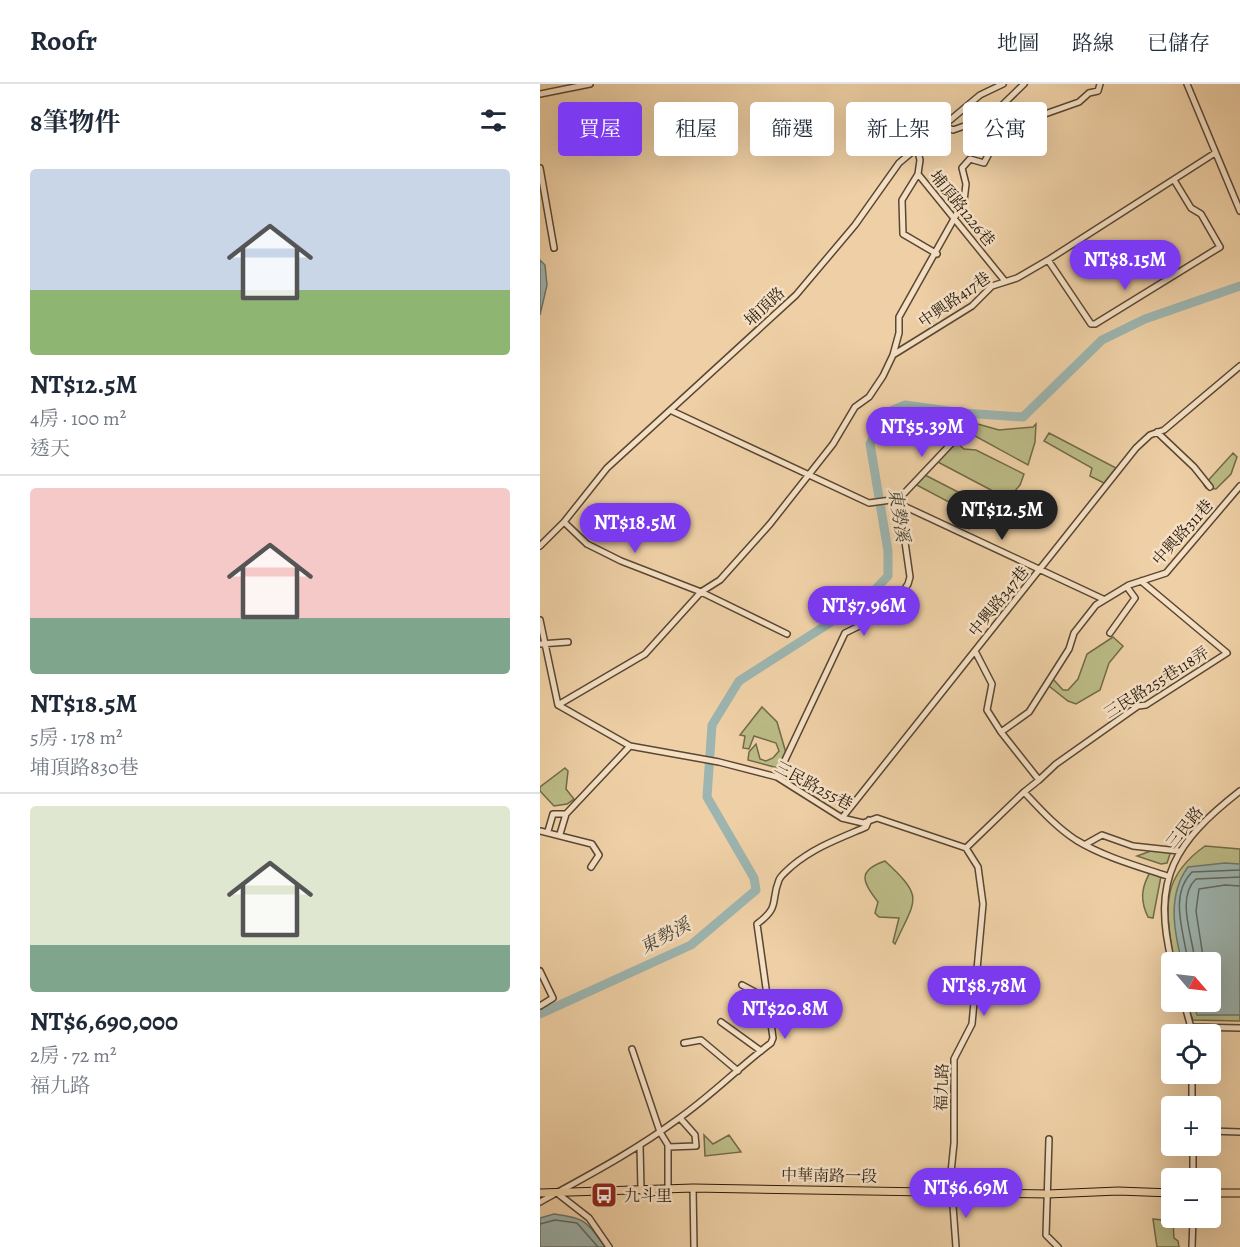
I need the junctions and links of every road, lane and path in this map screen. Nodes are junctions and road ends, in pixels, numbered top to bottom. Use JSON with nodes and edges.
{"nodes":[{"id":1,"x":590,"y":84,"type":"edge"},
{"id":2,"x":1003,"y":84,"type":"edge"},
{"id":3,"x":1024,"y":84,"type":"edge"},
{"id":4,"x":1100,"y":84,"type":"edge"},
{"id":5,"x":1187,"y":84,"type":"edge"},
{"id":6,"x":540,"y":94,"type":"edge"},
{"id":7,"x":951,"y":121,"type":"edge"},
{"id":8,"x":951,"y":129,"type":"edge"},
{"id":9,"x":1215,"y":153,"type":"junction"},
{"id":10,"x":909,"y":156,"type":"edge"},
{"id":11,"x":919,"y":156,"type":"edge"},
{"id":12,"x":540,"y":168,"type":"edge"},
{"id":13,"x":918,"y":174,"type":"junction"},
{"id":14,"x":1174,"y":180,"type":"junction"},
{"id":15,"x":1240,"y":211,"type":"edge"},
{"id":16,"x":956,"y":219,"type":"junction"},
{"id":17,"x":554,"y":248,"type":"dead end"},
{"id":18,"x":937,"y":254,"type":"junction"},
{"id":19,"x":1048,"y":260,"type":"junction"},
{"id":20,"x":1004,"y":280,"type":"junction"},
{"id":21,"x":892,"y":355,"type":"junction"},
{"id":22,"x":1240,"y":366,"type":"edge"},
{"id":23,"x":672,"y":411,"type":"junction"},
{"id":24,"x":966,"y":428,"type":"dead end"},
{"id":25,"x":1157,"y":432,"type":"junction"},
{"id":26,"x":810,"y":474,"type":"junction"},
{"id":27,"x":1240,"y":486,"type":"edge"},
{"id":28,"x":1210,"y":487,"type":"dead end"},
{"id":29,"x":893,"y":502,"type":"junction"},
{"id":30,"x":564,"y":522,"type":"junction"},
{"id":31,"x":540,"y":546,"type":"edge"},
{"id":32,"x":1039,"y":571,"type":"junction"},
{"id":33,"x":1141,"y":581,"type":"junction"},
{"id":34,"x":1127,"y":586,"type":"junction"},
{"id":35,"x":701,"y":592,"type":"junction"},
{"id":36,"x":1103,"y":599,"type":"junction"},
{"id":37,"x":540,"y":620,"type":"edge"},
{"id":38,"x":1110,"y":633,"type":"dead end"},
{"id":39,"x":787,"y":634,"type":"dead end"},
{"id":40,"x":568,"y":642,"type":"dead end"},
{"id":41,"x":542,"y":643,"type":"edge"},
{"id":42,"x":975,"y":651,"type":"junction"},
{"id":43,"x":558,"y":705,"type":"junction"},
{"id":44,"x":1001,"y":732,"type":"junction"},
{"id":45,"x":630,"y":746,"type":"junction"},
{"id":46,"x":777,"y":777,"type":"junction"},
{"id":47,"x":1039,"y":780,"type":"junction"},
{"id":48,"x":1240,"y":791,"type":"edge"},
{"id":49,"x":1024,"y":792,"type":"junction"},
{"id":50,"x":566,"y":814,"type":"junction"},
{"id":51,"x":842,"y":818,"type":"junction"},
{"id":52,"x":869,"y":820,"type":"junction"},
{"id":53,"x":540,"y":831,"type":"edge"},
{"id":54,"x":548,"y":831,"type":"junction"},
{"id":55,"x":560,"y":834,"type":"junction"},
{"id":56,"x":1086,"y":844,"type":"junction"},
{"id":57,"x":966,"y":848,"type":"junction"},
{"id":58,"x":1179,"y":851,"type":"junction"},
{"id":59,"x":591,"y":867,"type":"dead end"},
{"id":60,"x":1167,"y":876,"type":"junction"},
{"id":61,"x":1170,"y":952,"type":"edge"},
{"id":62,"x":540,"y":970,"type":"edge"},
{"id":63,"x":742,"y":985,"type":"dead end"},
{"id":64,"x":766,"y":998,"type":"junction"},
{"id":65,"x":540,"y":1006,"type":"edge"},
{"id":66,"x":721,"y":1022,"type":"dead end"},
{"id":67,"x":1221,"y":1028,"type":"edge"},
{"id":68,"x":1240,"y":1028,"type":"edge"},
{"id":69,"x":684,"y":1043,"type":"dead end"},
{"id":70,"x":632,"y":1049,"type":"dead end"},
{"id":71,"x":761,"y":1051,"type":"junction"},
{"id":72,"x":738,"y":1071,"type":"junction"},
{"id":73,"x":680,"y":1118,"type":"junction"},
{"id":74,"x":1221,"y":1131,"type":"edge"},
{"id":75,"x":660,"y":1132,"type":"junction"},
{"id":76,"x":1240,"y":1132,"type":"edge"},
{"id":77,"x":1049,"y":1138,"type":"dead end"},
{"id":78,"x":640,"y":1146,"type":"junction"},
{"id":79,"x":668,"y":1147,"type":"junction"},
{"id":80,"x":669,"y":1188,"type":"junction"},
{"id":81,"x":693,"y":1188,"type":"junction"},
{"id":82,"x":641,"y":1189,"type":"junction"},
{"id":83,"x":557,"y":1192,"type":"junction"},
{"id":84,"x":950,"y":1192,"type":"junction"},
{"id":85,"x":1161,"y":1192,"type":"edge"},
{"id":86,"x":540,"y":1193,"type":"edge"},
{"id":87,"x":1221,"y":1193,"type":"edge"},
{"id":88,"x":1240,"y":1193,"type":"edge"},
{"id":89,"x":1048,"y":1194,"type":"junction"},
{"id":90,"x":540,"y":1202,"type":"edge"},
{"id":91,"x":1193,"y":1228,"type":"edge"},
{"id":92,"x":609,"y":1247,"type":"edge"},
{"id":93,"x":694,"y":1247,"type":"edge"},
{"id":94,"x":956,"y":1247,"type":"edge"},
{"id":95,"x":1058,"y":1247,"type":"edge"},
{"id":96,"x":1192,"y":1247,"type":"edge"}],
"edges":[{"from":1,"to":6,"type":"street"},
{"from":2,"to":7,"type":"street","name":"埔頂路"},
{"from":3,"to":8,"type":"street"},
{"from":4,"to":16,"type":"street"},
{"from":5,"to":9,"type":"street"},
{"from":9,"to":14,"type":"street","name":"中興路417巷"},
{"from":9,"to":15,"type":"street"},
{"from":10,"to":23,"type":"street","name":"埔頂路"},
{"from":11,"to":13,"type":"street","name":"埔頂路1226巷"},
{"from":12,"to":17,"type":"street"},
{"from":13,"to":16,"type":"street","name":"埔頂路1226巷"},
{"from":13,"to":18,"type":"street"},
{"from":14,"to":19,"type":"street","name":"中興路417巷"},
{"from":14,"to":19,"type":"street"},
{"from":16,"to":18,"type":"street"},
{"from":16,"to":20,"type":"street","name":"埔頂路1226巷"},
{"from":18,"to":21,"type":"street"},
{"from":19,"to":20,"type":"street","name":"中興路417巷"},
{"from":20,"to":21,"type":"street","name":"中興路417巷"},
{"from":21,"to":26,"type":"street"},
{"from":22,"to":25,"type":"street","name":"中興路347巷"},
{"from":23,"to":26,"type":"street"},
{"from":23,"to":30,"type":"street","name":"埔頂路"},
{"from":24,"to":29,"type":"street"},
{"from":25,"to":28,"type":"street"},
{"from":25,"to":32,"type":"street","name":"中興路347巷"},
{"from":26,"to":29,"type":"street"},
{"from":26,"to":35,"type":"street"},
{"from":27,"to":33,"type":"street","name":"中興路311巷"},
{"from":29,"to":32,"type":"street"},
{"from":29,"to":46,"type":"street"},
{"from":30,"to":31,"type":"street","name":"埔頂路"},
{"from":30,"to":35,"type":"street"},
{"from":32,"to":36,"type":"street"},
{"from":32,"to":42,"type":"street","name":"中興路347巷"},
{"from":33,"to":34,"type":"street","name":"中興路311巷"},
{"from":33,"to":47,"type":"street","name":"三民路255巷118弄"},
{"from":34,"to":36,"type":"street","name":"中興路311巷"},
{"from":34,"to":38,"type":"street"},
{"from":35,"to":39,"type":"street"},
{"from":35,"to":43,"type":"street"},
{"from":36,"to":44,"type":"street"},
{"from":37,"to":41,"type":"street"},
{"from":40,"to":41,"type":"street"},
{"from":41,"to":43,"type":"street"},
{"from":42,"to":44,"type":"street"},
{"from":42,"to":51,"type":"street","name":"中興路347巷"},
{"from":43,"to":45,"type":"street","name":"三民路255巷"},
{"from":44,"to":47,"type":"street"},
{"from":45,"to":46,"type":"street","name":"三民路255巷"},
{"from":45,"to":50,"type":"street"},
{"from":46,"to":51,"type":"street","name":"三民路255巷"},
{"from":47,"to":49,"type":"street"},
{"from":48,"to":58,"type":"street","name":"三民路"},
{"from":49,"to":56,"type":"street"},
{"from":49,"to":57,"type":"street"},
{"from":50,"to":54,"type":"street"},
{"from":50,"to":55,"type":"street"},
{"from":51,"to":52,"type":"street","name":"三民路255巷"},
{"from":52,"to":57,"type":"street","name":"三民路255巷"},
{"from":52,"to":64,"type":"street"},
{"from":53,"to":54,"type":"street"},
{"from":54,"to":55,"type":"street"},
{"from":55,"to":59,"type":"street"},
{"from":56,"to":58,"type":"street"},
{"from":56,"to":60,"type":"street"},
{"from":57,"to":84,"type":"street","name":"福九路"},
{"from":58,"to":60,"type":"street","name":"三民路"},
{"from":60,"to":61,"type":"street","name":"三民路"},
{"from":62,"to":65,"type":"street"},
{"from":63,"to":64,"type":"street"},
{"from":64,"to":71,"type":"street"},
{"from":66,"to":71,"type":"street"},
{"from":67,"to":68,"type":"street"},
{"from":69,"to":72,"type":"street"},
{"from":70,"to":75,"type":"street"},
{"from":71,"to":72,"type":"street"},
{"from":72,"to":73,"type":"street"},
{"from":73,"to":75,"type":"street"},
{"from":73,"to":79,"type":"street"},
{"from":74,"to":76,"type":"street"},
{"from":75,"to":78,"type":"street"},
{"from":75,"to":79,"type":"street"},
{"from":77,"to":89,"type":"street"},
{"from":78,"to":82,"type":"street"},
{"from":78,"to":83,"type":"street"},
{"from":79,"to":80,"type":"street"},
{"from":80,"to":81,"type":"main road","name":"中華南路一段"},
{"from":80,"to":82,"type":"main road","name":"中華南路一段"},
{"from":81,"to":84,"type":"main road","name":"中華南路一段"},
{"from":81,"to":93,"type":"street"},
{"from":82,"to":83,"type":"main road","name":"中華南路一段"},
{"from":83,"to":86,"type":"main road","name":"中華南路一段"},
{"from":83,"to":90,"type":"street"},
{"from":83,"to":92,"type":"street"},
{"from":84,"to":89,"type":"main road","name":"中華南路一段"},
{"from":84,"to":94,"type":"street","name":"福九路"},
{"from":85,"to":89,"type":"main road","name":"中華南路一段"},
{"from":87,"to":88,"type":"main road"},
{"from":89,"to":95,"type":"street"},
{"from":91,"to":96,"type":"street"}]}
